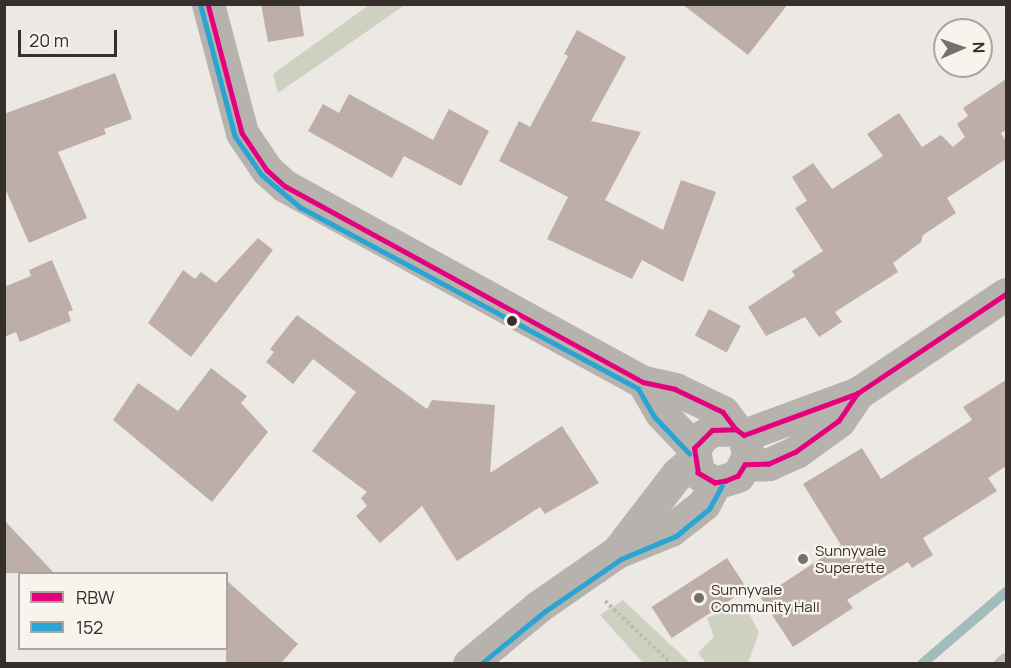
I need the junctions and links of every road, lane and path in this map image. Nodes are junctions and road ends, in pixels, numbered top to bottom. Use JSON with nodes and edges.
{"nodes":[{"id":1,"x":208,"y":4,"type":"edge"},
{"id":2,"x":1006,"y":294,"type":"edge"},
{"id":3,"x":643,"y":382,"type":"junction"},
{"id":4,"x":742,"y":443,"type":"junction"},
{"id":5,"x":701,"y":464,"type":"junction"},
{"id":6,"x":600,"y":596,"type":"dead end"},
{"id":7,"x":1006,"y":660,"type":"edge"},
{"id":8,"x":469,"y":663,"type":"edge"},
{"id":9,"x":672,"y":663,"type":"edge"},
{"id":10,"x":1001,"y":663,"type":"edge"}],
"edges":[{"from":1,"to":3,"type":"main road"},
{"from":2,"to":4,"type":"main road"},
{"from":3,"to":4,"type":"main road"},
{"from":3,"to":5,"type":"main road"},
{"from":4,"to":5,"type":"main road"},
{"from":4,"to":5,"type":"main road"},
{"from":5,"to":8,"type":"main road"},
{"from":6,"to":9,"type":"path"},
{"from":7,"to":10,"type":"lane"}]}
